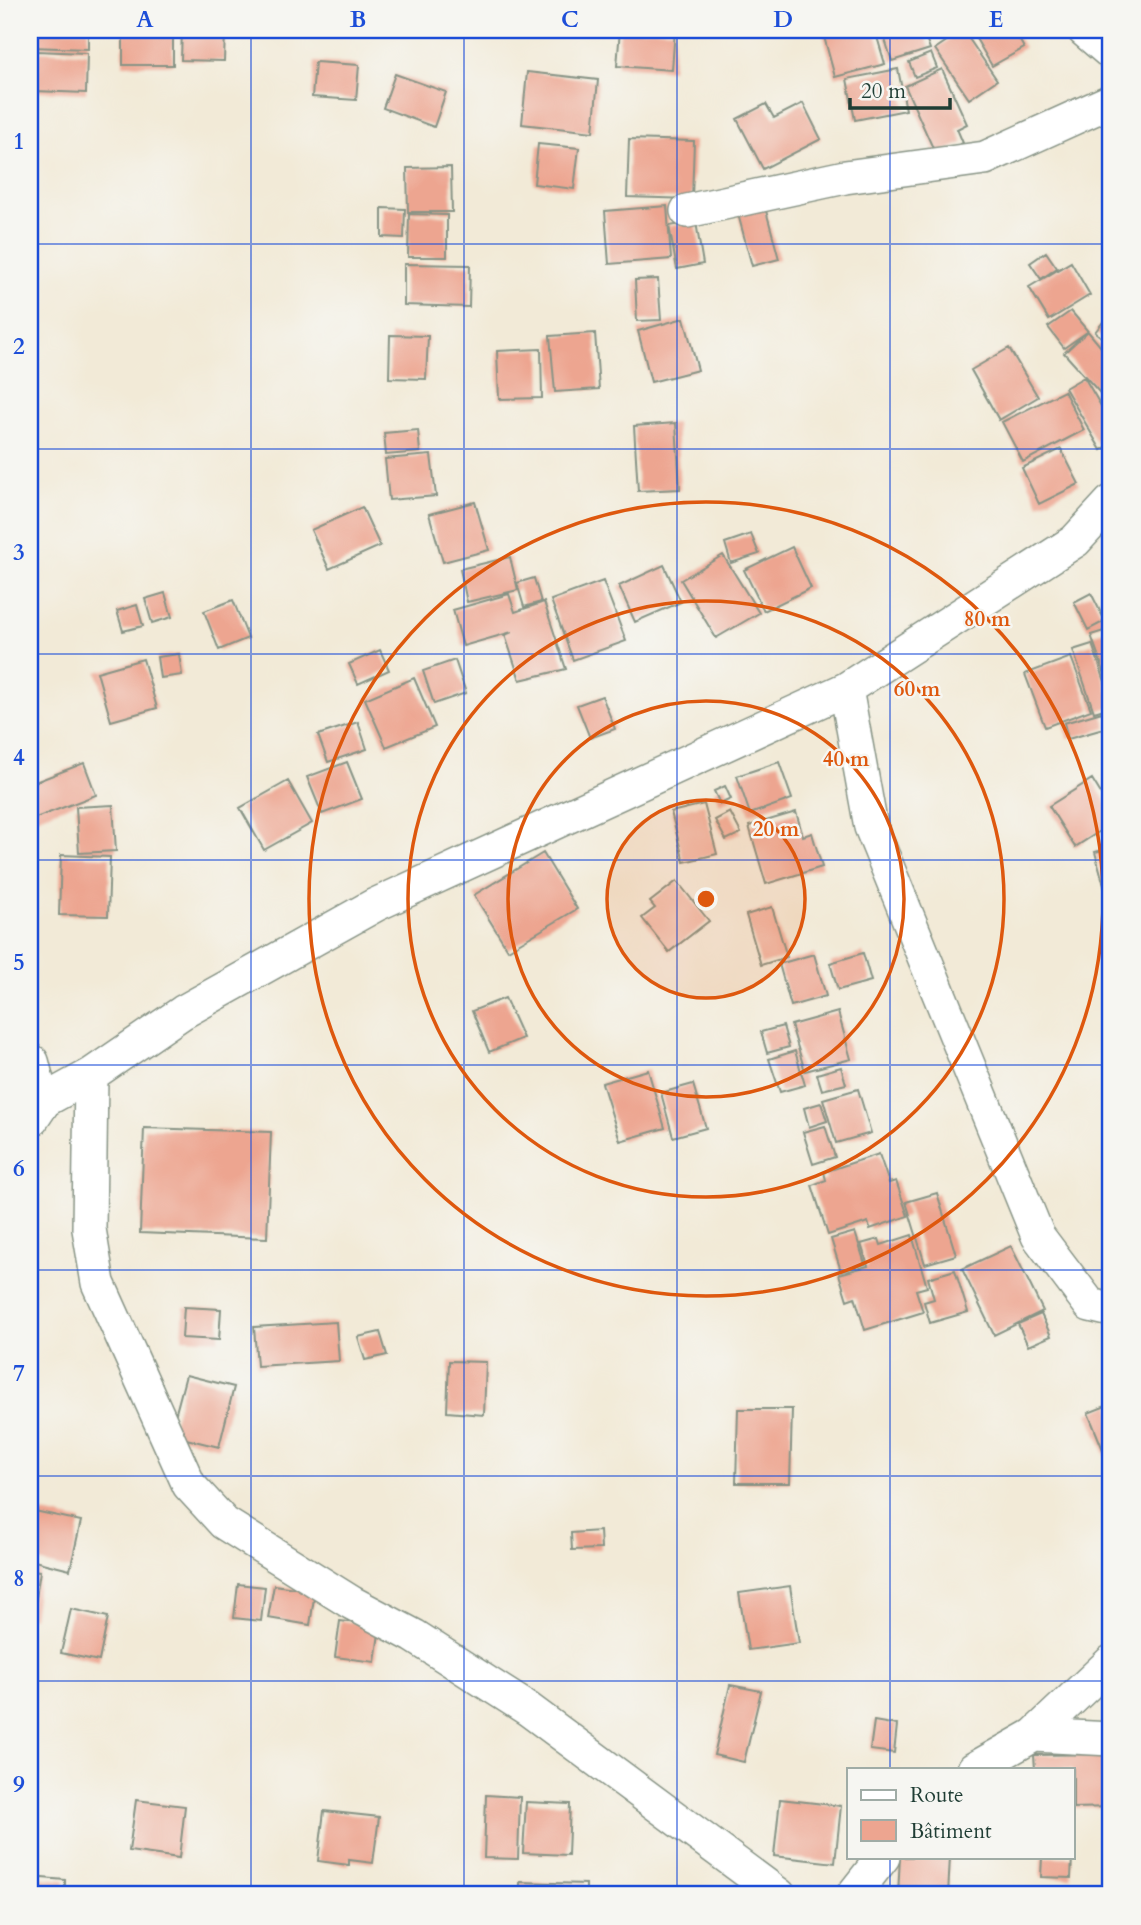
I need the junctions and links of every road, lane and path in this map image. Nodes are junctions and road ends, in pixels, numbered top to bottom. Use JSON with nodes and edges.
{"nodes":[{"id":1,"x":1084,"y":30,"type":"edge"},
{"id":2,"x":1111,"y":52,"type":"edge"},
{"id":3,"x":1111,"y":101,"type":"edge"},
{"id":4,"x":687,"y":211,"type":"dead end"},
{"id":5,"x":1111,"y":502,"type":"edge"},
{"id":6,"x":846,"y":689,"type":"junction"},
{"id":7,"x":30,"y":1063,"type":"edge"},
{"id":8,"x":90,"y":1075,"type":"junction"},
{"id":9,"x":35,"y":1111,"type":"edge"},
{"id":10,"x":1111,"y":1310,"type":"edge"},
{"id":11,"x":1111,"y":1662,"type":"edge"},
{"id":12,"x":1034,"y":1735,"type":"junction"},
{"id":13,"x":1111,"y":1739,"type":"edge"},
{"id":14,"x":976,"y":1768,"type":"edge"},
{"id":15,"x":882,"y":1858,"type":"edge"},
{"id":16,"x":779,"y":1895,"type":"edge"},
{"id":17,"x":853,"y":1895,"type":"edge"}],
"edges":[{"from":1,"to":2,"type":"street"},
{"from":3,"to":4,"type":"street"},
{"from":5,"to":6,"type":"street"},
{"from":6,"to":8,"type":"street"},
{"from":6,"to":10,"type":"street"},
{"from":7,"to":9,"type":"highway"},
{"from":8,"to":9,"type":"street"},
{"from":8,"to":16,"type":"street"},
{"from":11,"to":12,"type":"street"},
{"from":12,"to":13,"type":"street"},
{"from":12,"to":14,"type":"street"},
{"from":15,"to":17,"type":"street"}]}
